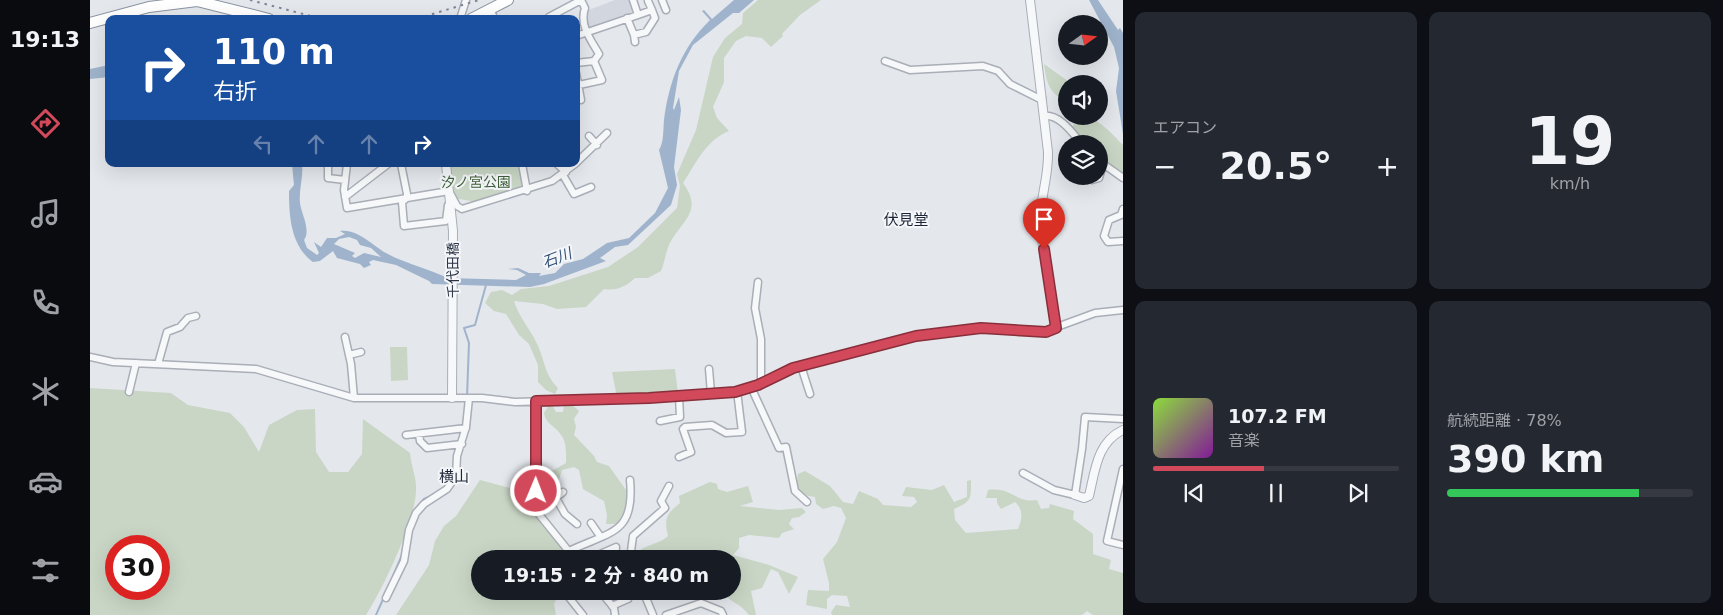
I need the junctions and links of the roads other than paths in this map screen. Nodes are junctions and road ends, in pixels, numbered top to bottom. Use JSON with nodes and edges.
{"nodes":[{"id":1,"x":466,"y":0,"type":"edge"},
{"id":2,"x":508,"y":0,"type":"edge"},
{"id":3,"x":581,"y":0,"type":"edge"},
{"id":4,"x":632,"y":0,"type":"edge"},
{"id":5,"x":662,"y":0,"type":"edge"},
{"id":6,"x":1030,"y":0,"type":"edge"},
{"id":7,"x":648,"y":1,"type":"edge"},
{"id":8,"x":652,"y":10,"type":"junction"},
{"id":9,"x":666,"y":10,"type":"dead end"},
{"id":10,"x":492,"y":14,"type":"edge"},
{"id":11,"x":120,"y":15,"type":"edge"},
{"id":12,"x":253,"y":15,"type":"edge"},
{"id":13,"x":461,"y":15,"type":"edge"},
{"id":14,"x":553,"y":15,"type":"edge"},
{"id":15,"x":638,"y":15,"type":"junction"},
{"id":16,"x":627,"y":18,"type":"junction"},
{"id":17,"x":105,"y":19,"type":"edge"},
{"id":18,"x":90,"y":23,"type":"edge"},
{"id":19,"x":587,"y":33,"type":"junction"},
{"id":20,"x":580,"y":35,"type":"edge"},
{"id":21,"x":594,"y":61,"type":"junction"},
{"id":22,"x":885,"y":61,"type":"dead end"},
{"id":23,"x":580,"y":63,"type":"edge"},
{"id":24,"x":580,"y":85,"type":"edge"},
{"id":25,"x":580,"y":92,"type":"edge"},
{"id":26,"x":1042,"y":98,"type":"junction"},
{"id":27,"x":581,"y":100,"type":"dead end"},
{"id":28,"x":1044,"y":116,"type":"junction"},
{"id":29,"x":607,"y":133,"type":"dead end"},
{"id":30,"x":1074,"y":135,"type":"edge"},
{"id":31,"x":589,"y":136,"type":"dead end"},
{"id":32,"x":597,"y":145,"type":"junction"},
{"id":33,"x":580,"y":160,"type":"edge"},
{"id":34,"x":330,"y":167,"type":"edge"},
{"id":35,"x":347,"y":167,"type":"edge"},
{"id":36,"x":384,"y":167,"type":"edge"},
{"id":37,"x":402,"y":167,"type":"edge"},
{"id":38,"x":446,"y":167,"type":"edge"},
{"id":39,"x":523,"y":167,"type":"edge"},
{"id":40,"x":560,"y":167,"type":"edge"},
{"id":41,"x":572,"y":167,"type":"edge"},
{"id":42,"x":1108,"y":168,"type":"edge"},
{"id":43,"x":565,"y":173,"type":"junction"},
{"id":44,"x":1123,"y":178,"type":"edge"},
{"id":45,"x":345,"y":180,"type":"junction"},
{"id":46,"x":591,"y":187,"type":"dead end"},
{"id":47,"x":527,"y":191,"type":"junction"},
{"id":48,"x":450,"y":194,"type":"junction"},
{"id":49,"x":345,"y":197,"type":"junction"},
{"id":50,"x":407,"y":198,"type":"junction"},
{"id":51,"x":1123,"y":209,"type":"edge"},
{"id":52,"x":1123,"y":241,"type":"edge"},
{"id":53,"x":758,"y":282,"type":"dead end"},
{"id":54,"x":1123,"y":310,"type":"edge"},
{"id":55,"x":196,"y":316,"type":"dead end"},
{"id":56,"x":1056,"y":328,"type":"junction"},
{"id":57,"x":345,"y":337,"type":"dead end"},
{"id":58,"x":360,"y":352,"type":"dead end"},
{"id":59,"x":349,"y":355,"type":"junction"},
{"id":60,"x":90,"y":357,"type":"edge"},
{"id":61,"x":136,"y":363,"type":"junction"},
{"id":62,"x":158,"y":364,"type":"junction"},
{"id":63,"x":801,"y":366,"type":"junction"},
{"id":64,"x":709,"y":369,"type":"dead end"},
{"id":65,"x":762,"y":384,"type":"junction"},
{"id":66,"x":751,"y":387,"type":"junction"},
{"id":67,"x":737,"y":391,"type":"junction"},
{"id":68,"x":130,"y":392,"type":"dead end"},
{"id":69,"x":712,"y":394,"type":"junction"},
{"id":70,"x":810,"y":394,"type":"dead end"},
{"id":71,"x":678,"y":396,"type":"junction"},
{"id":72,"x":354,"y":398,"type":"junction"},
{"id":73,"x":452,"y":398,"type":"junction"},
{"id":74,"x":469,"y":398,"type":"junction"},
{"id":75,"x":536,"y":401,"type":"junction"},
{"id":76,"x":1123,"y":419,"type":"edge"},
{"id":77,"x":660,"y":421,"type":"dead end"},
{"id":78,"x":466,"y":428,"type":"junction"},
{"id":79,"x":1123,"y":430,"type":"edge"},
{"id":80,"x":419,"y":434,"type":"junction"},
{"id":81,"x":406,"y":436,"type":"dead end"},
{"id":82,"x":462,"y":444,"type":"junction"},
{"id":83,"x":679,"y":457,"type":"dead end"},
{"id":84,"x":1123,"y":469,"type":"edge"},
{"id":85,"x":1023,"y":473,"type":"dead end"},
{"id":86,"x":630,"y":480,"type":"dead end"},
{"id":87,"x":1121,"y":483,"type":"edge"},
{"id":88,"x":669,"y":486,"type":"dead end"},
{"id":89,"x":536,"y":490,"type":"junction"},
{"id":90,"x":563,"y":492,"type":"dead end"},
{"id":91,"x":1074,"y":496,"type":"junction"},
{"id":92,"x":556,"y":498,"type":"junction"},
{"id":93,"x":808,"y":502,"type":"dead end"},
{"id":94,"x":591,"y":523,"type":"dead end"},
{"id":95,"x":577,"y":524,"type":"dead end"},
{"id":96,"x":600,"y":536,"type":"junction"},
{"id":97,"x":1123,"y":545,"type":"edge"},
{"id":98,"x":568,"y":550,"type":"edge"},
{"id":99,"x":571,"y":550,"type":"edge"},
{"id":100,"x":631,"y":550,"type":"edge"},
{"id":101,"x":386,"y":598,"type":"dead end"},
{"id":102,"x":572,"y":600,"type":"edge"},
{"id":103,"x":607,"y":600,"type":"edge"},
{"id":104,"x":627,"y":600,"type":"edge"},
{"id":105,"x":647,"y":600,"type":"edge"},
{"id":106,"x":612,"y":606,"type":"junction"},
{"id":107,"x":583,"y":615,"type":"edge"},
{"id":108,"x":615,"y":615,"type":"edge"},
{"id":109,"x":652,"y":615,"type":"edge"},
{"id":110,"x":666,"y":615,"type":"edge"},
{"id":111,"x":723,"y":615,"type":"edge"}],
"edges":[{"from":1,"to":13,"type":"street"},
{"from":2,"to":10,"type":"highway"},
{"from":3,"to":14,"type":"street"},
{"from":3,"to":19,"type":"street"},
{"from":4,"to":15,"type":"street"},
{"from":5,"to":9,"type":"street"},
{"from":6,"to":26,"type":"street"},
{"from":7,"to":8,"type":"street"},
{"from":8,"to":15,"type":"street"},
{"from":8,"to":16,"type":"street"},
{"from":11,"to":12,"type":"highway"},
{"from":15,"to":16,"type":"street"},
{"from":16,"to":19,"type":"street"},
{"from":17,"to":18,"type":"highway"},
{"from":19,"to":20,"type":"street"},
{"from":19,"to":21,"type":"street"},
{"from":21,"to":23,"type":"street"},
{"from":21,"to":24,"type":"street"},
{"from":22,"to":26,"type":"street"},
{"from":25,"to":27,"type":"street"},
{"from":26,"to":28,"type":"street"},
{"from":28,"to":30,"type":"street"},
{"from":28,"to":56,"type":"street"},
{"from":29,"to":32,"type":"street"},
{"from":31,"to":32,"type":"street"},
{"from":32,"to":33,"type":"street"},
{"from":34,"to":45,"type":"street"},
{"from":35,"to":45,"type":"street"},
{"from":36,"to":49,"type":"street"},
{"from":37,"to":50,"type":"street"},
{"from":38,"to":48,"type":"street","name":"千代田橋"},
{"from":39,"to":47,"type":"street"},
{"from":40,"to":43,"type":"street"},
{"from":41,"to":43,"type":"street"},
{"from":42,"to":44,"type":"street"},
{"from":43,"to":46,"type":"street"},
{"from":43,"to":47,"type":"street"},
{"from":45,"to":49,"type":"street"},
{"from":47,"to":48,"type":"street"},
{"from":48,"to":50,"type":"street"},
{"from":48,"to":50,"type":"street"},
{"from":48,"to":73,"type":"street","name":"千代田橋"},
{"from":49,"to":50,"type":"street"},
{"from":51,"to":52,"type":"street"},
{"from":53,"to":65,"type":"street"},
{"from":54,"to":56,"type":"street"},
{"from":55,"to":62,"type":"street"},
{"from":56,"to":63,"type":"street"},
{"from":57,"to":59,"type":"street"},
{"from":58,"to":59,"type":"street"},
{"from":59,"to":72,"type":"street"},
{"from":60,"to":61,"type":"street"},
{"from":61,"to":62,"type":"street"},
{"from":61,"to":68,"type":"street"},
{"from":62,"to":72,"type":"street"},
{"from":63,"to":65,"type":"street"},
{"from":63,"to":70,"type":"street"},
{"from":64,"to":69,"type":"street"},
{"from":65,"to":66,"type":"street"},
{"from":66,"to":67,"type":"street"},
{"from":66,"to":93,"type":"street"},
{"from":67,"to":69,"type":"street"},
{"from":67,"to":83,"type":"street"},
{"from":69,"to":71,"type":"street"},
{"from":71,"to":75,"type":"street"},
{"from":71,"to":77,"type":"street"},
{"from":72,"to":73,"type":"street"},
{"from":73,"to":74,"type":"street"},
{"from":74,"to":75,"type":"street"},
{"from":74,"to":78,"type":"street"},
{"from":75,"to":89,"type":"street"},
{"from":76,"to":91,"type":"street"},
{"from":78,"to":80,"type":"street"},
{"from":78,"to":82,"type":"street"},
{"from":79,"to":91,"type":"street"},
{"from":80,"to":81,"type":"street"},
{"from":80,"to":82,"type":"street"},
{"from":82,"to":101,"type":"street"},
{"from":84,"to":87,"type":"street"},
{"from":85,"to":91,"type":"street"},
{"from":86,"to":96,"type":"street"},
{"from":87,"to":97,"type":"street"},
{"from":88,"to":100,"type":"street"},
{"from":89,"to":92,"type":"street"},
{"from":89,"to":98,"type":"street"},
{"from":90,"to":92,"type":"street"},
{"from":92,"to":95,"type":"street"},
{"from":94,"to":96,"type":"street"},
{"from":96,"to":99,"type":"street"},
{"from":102,"to":107,"type":"street"},
{"from":103,"to":106,"type":"street"},
{"from":104,"to":106,"type":"street"},
{"from":105,"to":109,"type":"street"},
{"from":106,"to":108,"type":"street"},
{"from":110,"to":111,"type":"street"}]}
